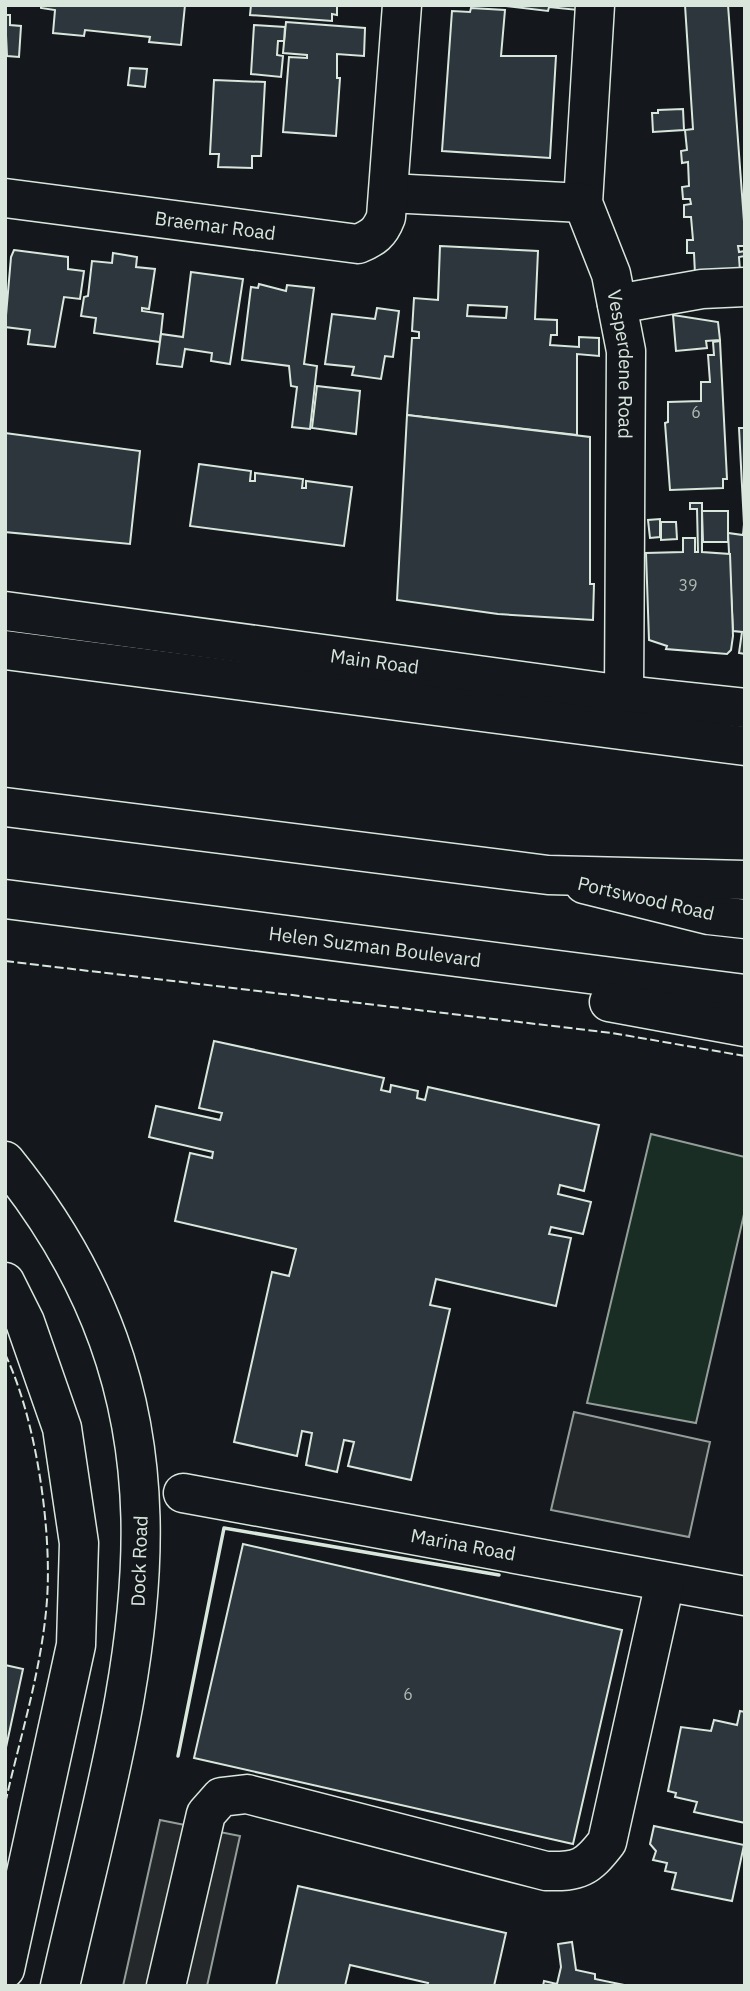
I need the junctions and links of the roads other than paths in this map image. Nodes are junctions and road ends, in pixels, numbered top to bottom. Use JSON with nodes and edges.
{"nodes":[{"id":1,"x":402,"y":5,"type":"edge"},
{"id":2,"x":595,"y":5,"type":"edge"},
{"id":3,"x":389,"y":192,"type":"junction"},
{"id":4,"x":5,"y":198,"type":"edge"},
{"id":5,"x":583,"y":203,"type":"junction"},
{"id":6,"x":745,"y":287,"type":"edge"},
{"id":7,"x":617,"y":303,"type":"junction"},
{"id":8,"x":5,"y":611,"type":"edge"},
{"id":9,"x":5,"y":650,"type":"edge"},
{"id":10,"x":745,"y":708,"type":"edge"},
{"id":11,"x":621,"y":713,"type":"junction"},
{"id":12,"x":745,"y":746,"type":"edge"},
{"id":13,"x":5,"y":807,"type":"edge"},
{"id":14,"x":548,"y":875,"type":"junction"},
{"id":15,"x":745,"y":880,"type":"edge"},
{"id":16,"x":5,"y":899,"type":"edge"},
{"id":17,"x":745,"y":919,"type":"edge"},
{"id":18,"x":542,"y":970,"type":"junction"},
{"id":19,"x":745,"y":994,"type":"edge"},
{"id":20,"x":745,"y":1027,"type":"edge"},
{"id":21,"x":16,"y":1175,"type":"edge"},
{"id":22,"x":5,"y":1282,"type":"edge"},
{"id":23,"x":183,"y":1493,"type":"dead end"},
{"id":24,"x":665,"y":1582,"type":"junction"},
{"id":25,"x":745,"y":1596,"type":"edge"},
{"id":26,"x":5,"y":1969,"type":"edge"},
{"id":27,"x":60,"y":1986,"type":"edge"},
{"id":28,"x":166,"y":1986,"type":"edge"}],
"edges":[{"from":1,"to":3,"type":"street","name":"Braemar Road"},
{"from":2,"to":5,"type":"street","name":"Vesperdene Road"},
{"from":3,"to":4,"type":"street","name":"Braemar Road"},
{"from":3,"to":5,"type":"street"},
{"from":5,"to":7,"type":"street","name":"Vesperdene Road"},
{"from":6,"to":7,"type":"street"},
{"from":7,"to":11,"type":"street","name":"Vesperdene Road"},
{"from":8,"to":11,"type":"street","name":"Main Road"},
{"from":9,"to":11,"type":"street","name":"Main Road"},
{"from":10,"to":11,"type":"street","name":"Main Road"},
{"from":11,"to":12,"type":"street","name":"Main Road"},
{"from":13,"to":14,"type":"street"},
{"from":14,"to":15,"type":"street"},
{"from":14,"to":17,"type":"street","name":"Portswood Road"},
{"from":16,"to":18,"type":"street","name":"Helen Suzman Boulevard"},
{"from":18,"to":19,"type":"street","name":"Helen Suzman Boulevard"},
{"from":18,"to":20,"type":"street"},
{"from":21,"to":27,"type":"street","name":"Dock Road"},
{"from":22,"to":26,"type":"street"},
{"from":23,"to":24,"type":"street","name":"Marina Road"},
{"from":24,"to":25,"type":"street","name":"Marina Road"},
{"from":24,"to":28,"type":"street"}]}
